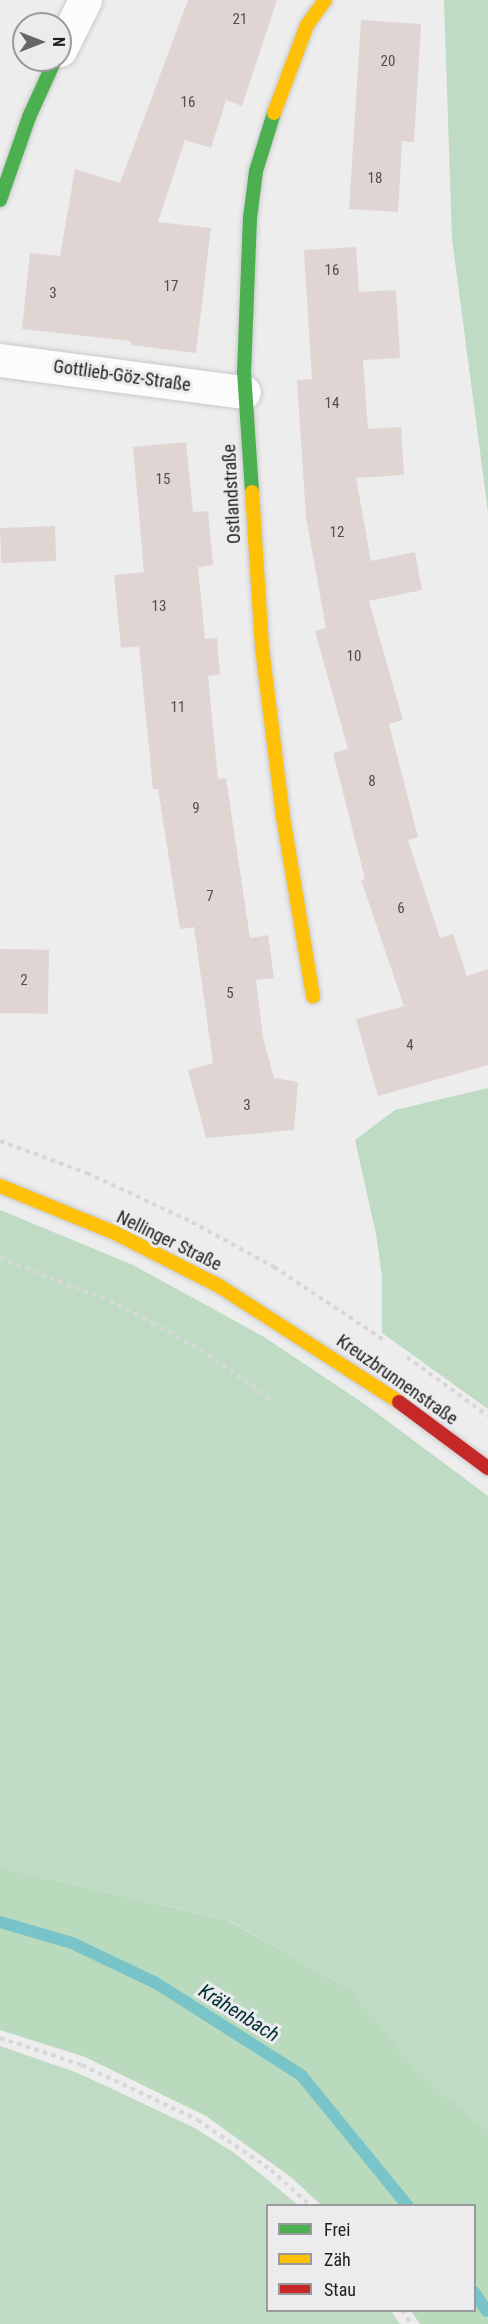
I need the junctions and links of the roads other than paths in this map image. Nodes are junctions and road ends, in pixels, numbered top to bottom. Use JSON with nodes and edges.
{"nodes":[{"id":1,"x":85,"y":0,"type":"edge"},
{"id":2,"x":325,"y":0,"type":"edge"},
{"id":3,"x":72,"y":26,"type":"edge"},
{"id":4,"x":50,"y":72,"type":"edge"},
{"id":5,"x":0,"y":200,"type":"edge"},
{"id":6,"x":0,"y":360,"type":"edge"},
{"id":7,"x":244,"y":392,"type":"junction"},
{"id":8,"x":313,"y":997,"type":"dead end"},
{"id":9,"x":0,"y":1186,"type":"edge"},
{"id":10,"x":314,"y":1343,"type":"joint"},
{"id":11,"x":488,"y":1468,"type":"edge"}],
"edges":[{"from":1,"to":3,"type":"street"},
{"from":2,"to":7,"type":"street","name":"Ostlandstraße"},
{"from":4,"to":5,"type":"street"},
{"from":6,"to":7,"type":"street","name":"Gottlieb-Göz-Straße"},
{"from":7,"to":8,"type":"street","name":"Ostlandstraße"},
{"from":9,"to":10,"type":"street","name":"Nellinger Straße"},
{"from":10,"to":11,"type":"street","name":"Kreuzbrunnenstraße"}]}
